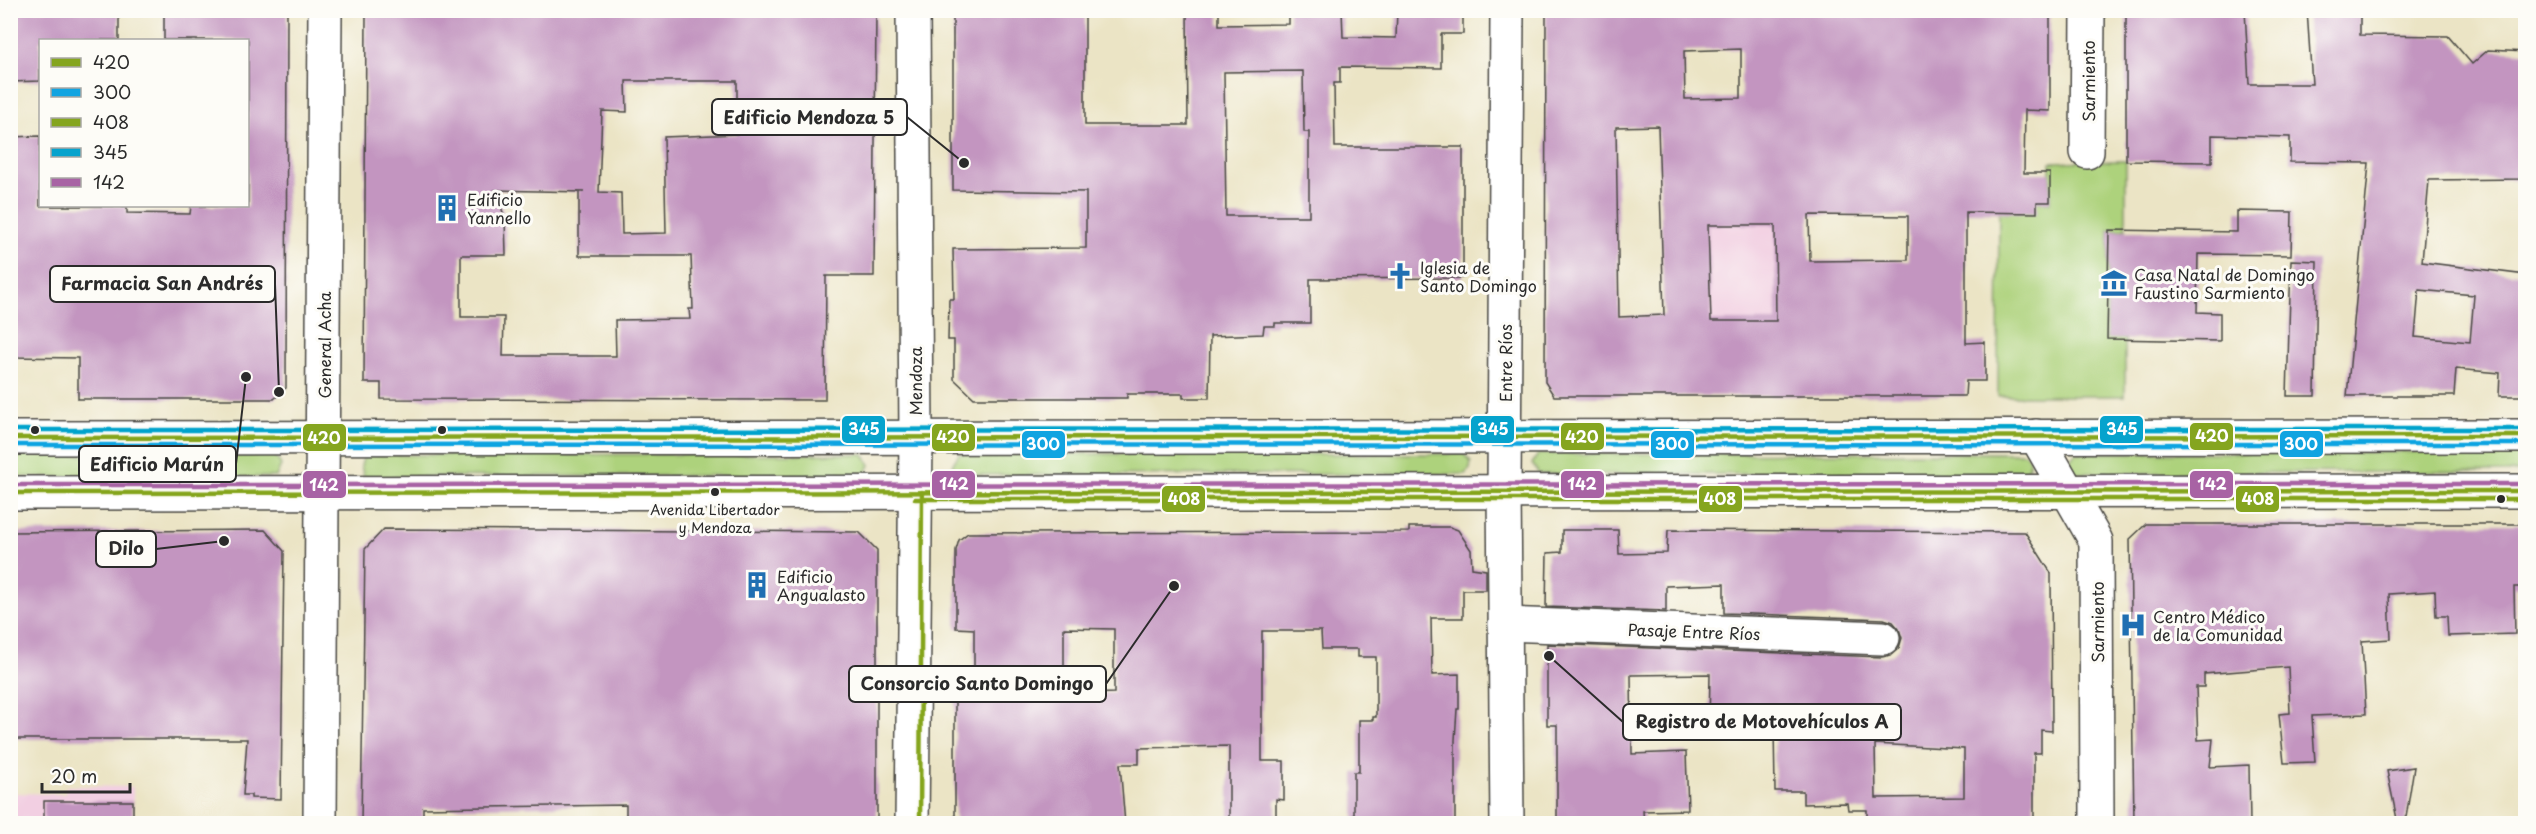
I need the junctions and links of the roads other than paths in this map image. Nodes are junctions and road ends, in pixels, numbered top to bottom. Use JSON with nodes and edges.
{"nodes":[{"id":1,"x":325,"y":10,"type":"edge"},
{"id":2,"x":913,"y":10,"type":"edge"},
{"id":3,"x":1507,"y":10,"type":"edge"},
{"id":4,"x":2088,"y":10,"type":"edge"},
{"id":5,"x":2087,"y":152,"type":"dead end"},
{"id":6,"x":2036,"y":436,"type":"junction"},
{"id":7,"x":2526,"y":436,"type":"edge"},
{"id":8,"x":916,"y":437,"type":"junction"},
{"id":9,"x":1504,"y":437,"type":"junction"},
{"id":10,"x":10,"y":438,"type":"edge"},
{"id":11,"x":324,"y":438,"type":"junction"},
{"id":12,"x":2067,"y":490,"type":"junction"},
{"id":13,"x":1504,"y":491,"type":"junction"},
{"id":14,"x":2526,"y":491,"type":"edge"},
{"id":15,"x":915,"y":492,"type":"junction"},
{"id":16,"x":324,"y":493,"type":"junction"},
{"id":17,"x":10,"y":494,"type":"edge"},
{"id":18,"x":1505,"y":624,"type":"junction"},
{"id":19,"x":1883,"y":638,"type":"dead end"},
{"id":20,"x":320,"y":824,"type":"edge"},
{"id":21,"x":912,"y":824,"type":"edge"},
{"id":22,"x":1507,"y":824,"type":"edge"},
{"id":23,"x":2097,"y":824,"type":"edge"}],
"edges":[{"from":1,"to":11,"type":"main road","name":"General Acha"},
{"from":2,"to":8,"type":"main road","name":"Mendoza"},
{"from":3,"to":9,"type":"main road","name":"Entre Ríos"},
{"from":4,"to":5,"type":"main road","name":"Sarmiento"},
{"from":6,"to":7,"type":"main road"},
{"from":6,"to":9,"type":"main road"},
{"from":6,"to":12,"type":"main road","name":"Sarmiento"},
{"from":8,"to":9,"type":"main road"},
{"from":8,"to":11,"type":"main road"},
{"from":8,"to":15,"type":"main road","name":"Mendoza"},
{"from":9,"to":13,"type":"main road","name":"Entre Ríos"},
{"from":10,"to":11,"type":"main road"},
{"from":11,"to":16,"type":"main road","name":"General Acha"},
{"from":12,"to":13,"type":"main road"},
{"from":12,"to":14,"type":"main road"},
{"from":12,"to":23,"type":"main road","name":"Sarmiento"},
{"from":13,"to":15,"type":"main road"},
{"from":13,"to":18,"type":"main road","name":"Entre Ríos"},
{"from":15,"to":16,"type":"main road"},
{"from":15,"to":21,"type":"main road","name":"Mendoza"},
{"from":16,"to":17,"type":"main road"},
{"from":16,"to":20,"type":"main road","name":"General Acha"},
{"from":18,"to":19,"type":"main road","name":"Pasaje Entre Ríos"},
{"from":18,"to":22,"type":"main road","name":"Entre Ríos"}]}
